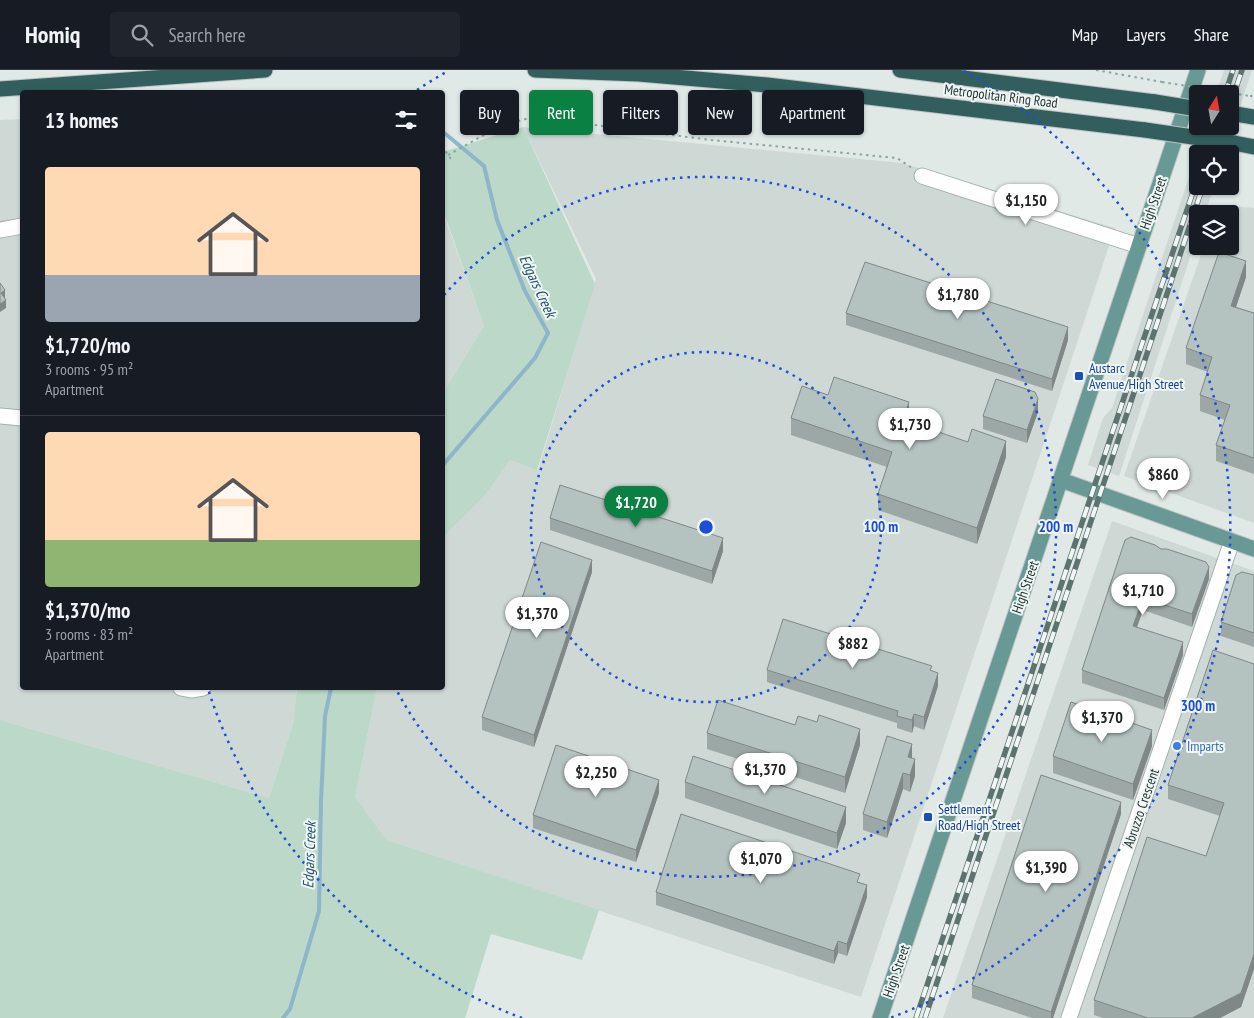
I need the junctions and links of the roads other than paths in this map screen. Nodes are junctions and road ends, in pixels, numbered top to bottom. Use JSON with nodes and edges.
{"nodes":[{"id":1,"x":265,"y":70,"type":"edge"},
{"id":2,"x":535,"y":70,"type":"edge"},
{"id":3,"x":900,"y":70,"type":"edge"},
{"id":4,"x":1198,"y":70,"type":"edge"},
{"id":5,"x":0,"y":89,"type":"edge"},
{"id":6,"x":1189,"y":108,"type":"edge"},
{"id":7,"x":1254,"y":147,"type":"edge"},
{"id":8,"x":922,"y":176,"type":"road end"},
{"id":9,"x":20,"y":226,"type":"edge"},
{"id":10,"x":0,"y":230,"type":"edge"},
{"id":11,"x":1139,"y":246,"type":"junction"},
{"id":12,"x":0,"y":416,"type":"edge"},
{"id":13,"x":20,"y":418,"type":"edge"},
{"id":14,"x":1061,"y":480,"type":"junction"},
{"id":15,"x":1232,"y":541,"type":"junction"},
{"id":16,"x":1254,"y":549,"type":"edge"},
{"id":17,"x":880,"y":1018,"type":"edge"},
{"id":18,"x":1070,"y":1018,"type":"edge"}],
"edges":[{"from":1,"to":5,"type":"highway"},
{"from":2,"to":7,"type":"highway","name":"Metropolitan Ring Road","bridge":true},
{"from":3,"to":6,"type":"highway","name":"Metropolitan Ring Road","bridge":true},
{"from":4,"to":11,"type":"main road","name":"High Street"},
{"from":8,"to":11,"type":"street"},
{"from":9,"to":10,"type":"street"},
{"from":11,"to":14,"type":"main road","name":"High Street"},
{"from":12,"to":13,"type":"street"},
{"from":14,"to":15,"type":"main road"},
{"from":14,"to":17,"type":"main road","name":"High Street"},
{"from":15,"to":16,"type":"main road"},
{"from":15,"to":18,"type":"street","name":"Abruzzo Crescent"}]}
